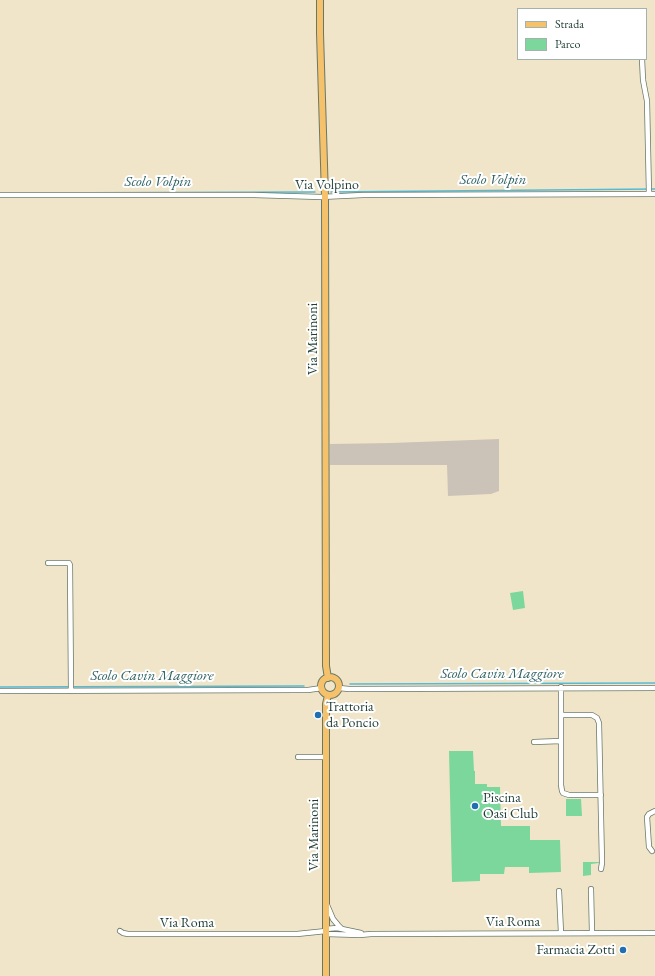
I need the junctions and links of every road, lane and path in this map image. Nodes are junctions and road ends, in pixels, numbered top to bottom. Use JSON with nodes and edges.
{"nodes":[{"id":1,"x":320,"y":0,"type":"edge"},
{"id":2,"x":642,"y":60,"type":"edge"},
{"id":3,"x":649,"y":191,"type":"junction"},
{"id":4,"x":655,"y":194,"type":"edge"},
{"id":5,"x":0,"y":195,"type":"edge"},
{"id":6,"x":325,"y":197,"type":"junction"},
{"id":7,"x":48,"y":564,"type":"dead end"},
{"id":8,"x":328,"y":678,"type":"junction"},
{"id":9,"x":71,"y":687,"type":"junction"},
{"id":10,"x":322,"y":688,"type":"junction"},
{"id":11,"x":339,"y":688,"type":"junction"},
{"id":12,"x":561,"y":688,"type":"junction"},
{"id":13,"x":655,"y":688,"type":"edge"},
{"id":14,"x":0,"y":691,"type":"edge"},
{"id":15,"x":328,"y":695,"type":"junction"},
{"id":16,"x":561,"y":715,"type":"junction"},
{"id":17,"x":534,"y":742,"type":"dead end"},
{"id":18,"x":561,"y":742,"type":"junction"},
{"id":19,"x":298,"y":757,"type":"dead end"},
{"id":20,"x":326,"y":757,"type":"junction"},
{"id":21,"x":601,"y":795,"type":"junction"},
{"id":22,"x":655,"y":811,"type":"edge"},
{"id":23,"x":652,"y":851,"type":"dead end"},
{"id":24,"x":601,"y":869,"type":"dead end"},
{"id":25,"x":591,"y":889,"type":"dead end"},
{"id":26,"x":559,"y":891,"type":"dead end"},
{"id":27,"x":327,"y":905,"type":"junction"},
{"id":28,"x":344,"y":930,"type":"junction"},
{"id":29,"x":120,"y":931,"type":"dead end"},
{"id":30,"x":326,"y":931,"type":"junction"},
{"id":31,"x":560,"y":933,"type":"junction"},
{"id":32,"x":592,"y":933,"type":"junction"},
{"id":33,"x":655,"y":933,"type":"edge"},
{"id":34,"x":371,"y":934,"type":"junction"},
{"id":35,"x":326,"y":976,"type":"edge"}],
"edges":[{"from":1,"to":6,"type":"main road","name":"Via Marinoni"},
{"from":2,"to":3,"type":"street"},
{"from":3,"to":4,"type":"street","name":"Via Volpino"},
{"from":3,"to":6,"type":"street","name":"Via Volpino"},
{"from":5,"to":6,"type":"street","name":"Via Volpino"},
{"from":6,"to":8,"type":"main road","name":"Via Marinoni"},
{"from":7,"to":9,"type":"street"},
{"from":8,"to":10,"type":"main road"},
{"from":8,"to":11,"type":"main road"},
{"from":9,"to":10,"type":"street"},
{"from":9,"to":14,"type":"street"},
{"from":10,"to":15,"type":"main road"},
{"from":11,"to":12,"type":"street"},
{"from":11,"to":15,"type":"main road"},
{"from":12,"to":13,"type":"street"},
{"from":12,"to":16,"type":"street"},
{"from":15,"to":20,"type":"main road","name":"Via Marinoni"},
{"from":16,"to":18,"type":"street"},
{"from":16,"to":21,"type":"street"},
{"from":17,"to":18,"type":"street"},
{"from":18,"to":21,"type":"street"},
{"from":19,"to":20,"type":"street"},
{"from":20,"to":27,"type":"main road","name":"Via Marinoni"},
{"from":21,"to":24,"type":"street"},
{"from":22,"to":23,"type":"street"},
{"from":25,"to":32,"type":"street"},
{"from":26,"to":31,"type":"street"},
{"from":27,"to":28,"type":"street"},
{"from":27,"to":30,"type":"main road","name":"Via Marinoni"},
{"from":28,"to":30,"type":"street"},
{"from":28,"to":34,"type":"street"},
{"from":29,"to":30,"type":"street","name":"Via Roma"},
{"from":30,"to":34,"type":"street"},
{"from":30,"to":35,"type":"main road","name":"Via Marinoni"},
{"from":31,"to":32,"type":"street","name":"Via Roma"},
{"from":31,"to":34,"type":"street","name":"Via Roma"},
{"from":32,"to":33,"type":"street","name":"Via Roma"}]}
